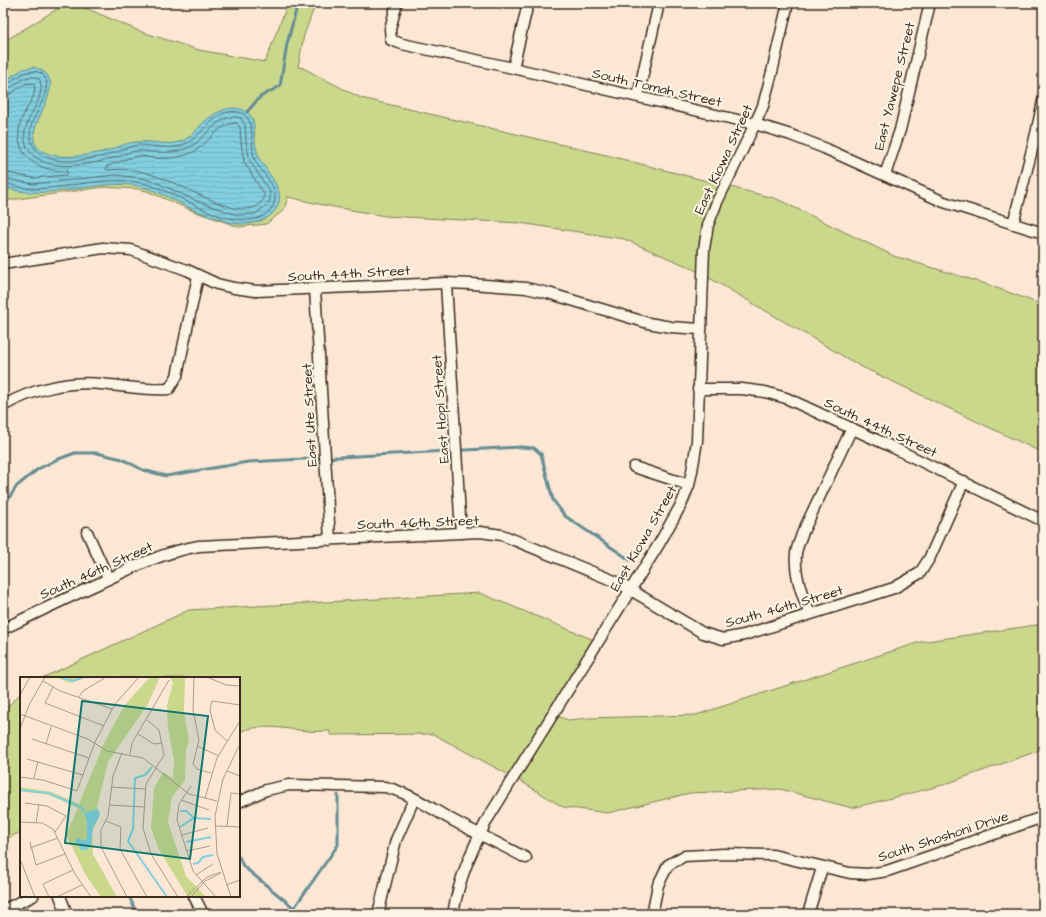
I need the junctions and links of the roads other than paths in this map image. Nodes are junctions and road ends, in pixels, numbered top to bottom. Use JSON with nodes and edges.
{"nodes":[{"id":1,"x":397,"y":3,"type":"edge"},
{"id":2,"x":528,"y":3,"type":"edge"},
{"id":3,"x":659,"y":3,"type":"edge"},
{"id":4,"x":788,"y":3,"type":"edge"},
{"id":5,"x":930,"y":3,"type":"edge"},
{"id":6,"x":513,"y":68,"type":"junction"},
{"id":7,"x":638,"y":96,"type":"junction"},
{"id":8,"x":1043,"y":101,"type":"edge"},
{"id":9,"x":755,"y":124,"type":"junction"},
{"id":10,"x":885,"y":175,"type":"junction"},
{"id":11,"x":1013,"y":224,"type":"junction"},
{"id":12,"x":1043,"y":233,"type":"edge"},
{"id":13,"x":3,"y":264,"type":"edge"},
{"id":14,"x":198,"y":276,"type":"junction"},
{"id":15,"x":446,"y":284,"type":"junction"},
{"id":16,"x":315,"y":289,"type":"junction"},
{"id":17,"x":700,"y":328,"type":"junction"},
{"id":18,"x":698,"y":389,"type":"junction"},
{"id":19,"x":3,"y":406,"type":"edge"},
{"id":20,"x":852,"y":428,"type":"junction"},
{"id":21,"x":634,"y":467,"type":"dead end"},
{"id":22,"x":964,"y":481,"type":"junction"},
{"id":23,"x":689,"y":485,"type":"junction"},
{"id":24,"x":1043,"y":521,"type":"edge"},
{"id":25,"x":87,"y":532,"type":"dead end"},
{"id":26,"x":461,"y":533,"type":"junction"},
{"id":27,"x":330,"y":540,"type":"junction"},
{"id":28,"x":108,"y":578,"type":"junction"},
{"id":29,"x":631,"y":589,"type":"junction"},
{"id":30,"x":810,"y":614,"type":"junction"},
{"id":31,"x":3,"y":629,"type":"edge"},
{"id":32,"x":414,"y":799,"type":"junction"},
{"id":33,"x":240,"y":802,"type":"edge"},
{"id":34,"x":1043,"y":817,"type":"edge"},
{"id":35,"x":480,"y":835,"type":"junction"},
{"id":36,"x":526,"y":858,"type":"dead end"},
{"id":37,"x":822,"y":868,"type":"junction"},
{"id":38,"x":31,"y":897,"type":"edge"},
{"id":39,"x":60,"y":897,"type":"edge"},
{"id":40,"x":194,"y":897,"type":"edge"},
{"id":41,"x":3,"y":910,"type":"edge"},
{"id":42,"x":68,"y":914,"type":"edge"},
{"id":43,"x":203,"y":914,"type":"edge"},
{"id":44,"x":378,"y":914,"type":"edge"},
{"id":45,"x":453,"y":914,"type":"edge"},
{"id":46,"x":652,"y":914,"type":"edge"},
{"id":47,"x":808,"y":914,"type":"edge"}],
"edges":[{"from":1,"to":6,"type":"street","name":"South Tomah Street"},
{"from":2,"to":6,"type":"street"},
{"from":3,"to":7,"type":"street"},
{"from":4,"to":9,"type":"street","name":"East Kiowa Street"},
{"from":5,"to":10,"type":"street","name":"East Yawepe Street"},
{"from":6,"to":7,"type":"street","name":"South Tomah Street"},
{"from":7,"to":9,"type":"street","name":"South Tomah Street"},
{"from":8,"to":11,"type":"street"},
{"from":9,"to":10,"type":"street","name":"South Tomah Street"},
{"from":9,"to":17,"type":"street","name":"East Kiowa Street"},
{"from":10,"to":11,"type":"street","name":"South Tomah Street"},
{"from":11,"to":12,"type":"street","name":"South Tomah Street"},
{"from":13,"to":14,"type":"street","name":"South 44th Street"},
{"from":14,"to":16,"type":"street","name":"South 44th Street"},
{"from":14,"to":19,"type":"street"},
{"from":15,"to":16,"type":"street","name":"South 44th Street"},
{"from":15,"to":17,"type":"street","name":"South 44th Street"},
{"from":15,"to":26,"type":"street","name":"East Hopi Street"},
{"from":16,"to":27,"type":"street","name":"East Ute Street"},
{"from":17,"to":18,"type":"street","name":"East Kiowa Street"},
{"from":18,"to":20,"type":"street","name":"South 44th Street"},
{"from":18,"to":23,"type":"street","name":"East Kiowa Street"},
{"from":20,"to":22,"type":"street","name":"South 44th Street"},
{"from":20,"to":30,"type":"street"},
{"from":21,"to":23,"type":"street"},
{"from":22,"to":24,"type":"street","name":"South 44th Street"},
{"from":22,"to":30,"type":"street","name":"South 46th Street"},
{"from":23,"to":29,"type":"street","name":"East Kiowa Street"},
{"from":25,"to":28,"type":"street"},
{"from":26,"to":27,"type":"street","name":"South 46th Street"},
{"from":26,"to":29,"type":"street","name":"South 46th Street"},
{"from":27,"to":28,"type":"street","name":"South 46th Street"},
{"from":28,"to":31,"type":"street","name":"South 46th Street"},
{"from":29,"to":30,"type":"street","name":"South 46th Street"},
{"from":29,"to":35,"type":"street","name":"East Kiowa Street"},
{"from":32,"to":33,"type":"street"},
{"from":32,"to":35,"type":"street"},
{"from":32,"to":44,"type":"street"},
{"from":34,"to":37,"type":"street","name":"South Shoshoni Drive"},
{"from":35,"to":36,"type":"street"},
{"from":35,"to":45,"type":"street","name":"East Kiowa Street"},
{"from":37,"to":46,"type":"street","name":"South Shoshoni Drive"},
{"from":37,"to":47,"type":"street"},
{"from":38,"to":41,"type":"street"},
{"from":39,"to":42,"type":"street"},
{"from":40,"to":43,"type":"street"}]}
